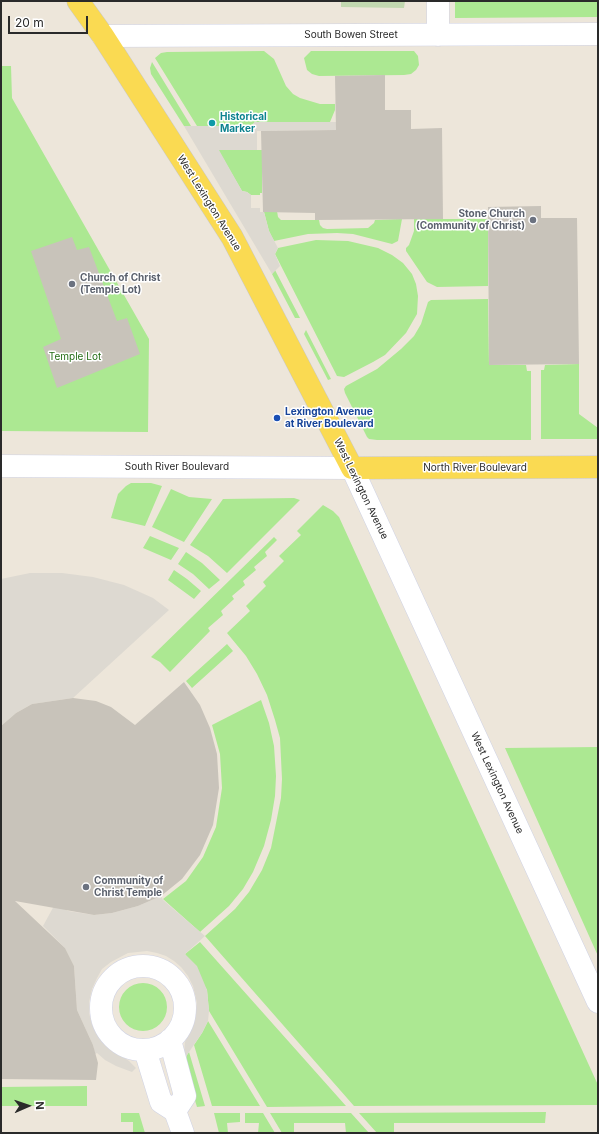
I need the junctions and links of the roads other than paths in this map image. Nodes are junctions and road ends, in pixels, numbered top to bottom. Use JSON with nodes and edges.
{"nodes":[{"id":1,"x":78,"y":1,"type":"edge"},
{"id":2,"x":438,"y":1,"type":"edge"},
{"id":3,"x":598,"y":34,"type":"edge"},
{"id":4,"x":438,"y":35,"type":"junction"},
{"id":5,"x":103,"y":36,"type":"junction"},
{"id":6,"x":1,"y":466,"type":"edge"},
{"id":7,"x":598,"y":467,"type":"edge"},
{"id":8,"x":352,"y":468,"type":"junction"},
{"id":9,"x":598,"y":1002,"type":"edge"},
{"id":10,"x":170,"y":1040,"type":"junction"},
{"id":11,"x":145,"y":1050,"type":"junction"},
{"id":12,"x":175,"y":1111,"type":"junction"},
{"id":13,"x":183,"y":1133,"type":"edge"}],
"edges":[{"from":1,"to":5,"type":"main road","name":"West Lexington Avenue"},
{"from":2,"to":4,"type":"street"},
{"from":3,"to":4,"type":"street","name":"South Bowen Street"},
{"from":4,"to":5,"type":"street","name":"South Bowen Street"},
{"from":5,"to":8,"type":"main road","name":"West Lexington Avenue"},
{"from":6,"to":8,"type":"street","name":"South River Boulevard"},
{"from":7,"to":8,"type":"main road","name":"North River Boulevard"},
{"from":8,"to":9,"type":"street","name":"West Lexington Avenue"},
{"from":10,"to":11,"type":"street"},
{"from":10,"to":11,"type":"street"},
{"from":10,"to":12,"type":"street"},
{"from":11,"to":12,"type":"street"},
{"from":12,"to":13,"type":"street"}]}
